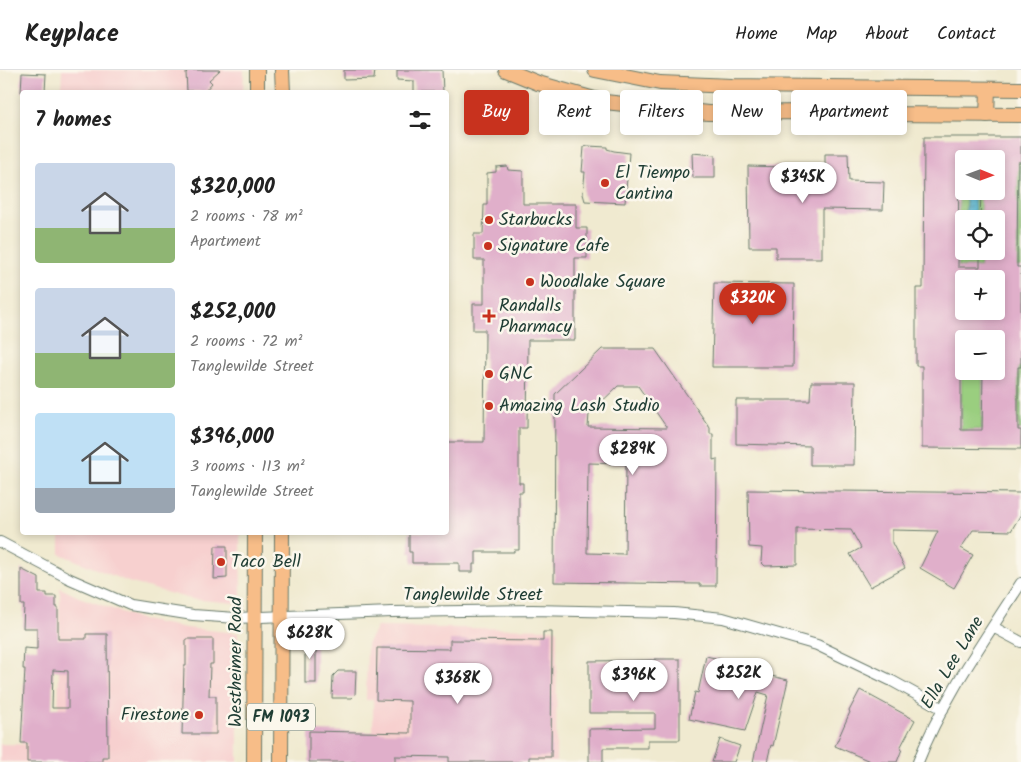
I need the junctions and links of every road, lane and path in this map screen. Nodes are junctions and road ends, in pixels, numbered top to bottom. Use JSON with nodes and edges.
{"nodes":[{"id":1,"x":257,"y":70,"type":"edge"},
{"id":2,"x":282,"y":70,"type":"edge"},
{"id":3,"x":506,"y":70,"type":"edge"},
{"id":4,"x":595,"y":70,"type":"edge"},
{"id":5,"x":1021,"y":89,"type":"edge"},
{"id":6,"x":257,"y":90,"type":"edge"},
{"id":7,"x":282,"y":90,"type":"edge"},
{"id":8,"x":988,"y":90,"type":"junction"},
{"id":9,"x":987,"y":115,"type":"junction"},
{"id":10,"x":1021,"y":115,"type":"edge"},
{"id":11,"x":256,"y":535,"type":"edge"},
{"id":12,"x":282,"y":535,"type":"edge"},
{"id":13,"x":0,"y":542,"type":"edge"},
{"id":14,"x":1021,"y":583,"type":"edge"},
{"id":15,"x":282,"y":617,"type":"junction"},
{"id":16,"x":256,"y":618,"type":"junction"},
{"id":17,"x":993,"y":627,"type":"junction"},
{"id":18,"x":1021,"y":642,"type":"edge"},
{"id":19,"x":943,"y":709,"type":"junction"},
{"id":20,"x":254,"y":747,"type":"junction"},
{"id":21,"x":254,"y":762,"type":"edge"},
{"id":22,"x":264,"y":762,"type":"edge"},
{"id":23,"x":280,"y":762,"type":"edge"},
{"id":24,"x":918,"y":762,"type":"edge"}],
"edges":[{"from":1,"to":6,"type":"main road"},
{"from":2,"to":7,"type":"main road"},
{"from":3,"to":9,"type":"main road"},
{"from":4,"to":8,"type":"main road"},
{"from":5,"to":8,"type":"main road"},
{"from":8,"to":9,"type":"main road"},
{"from":9,"to":10,"type":"main road"},
{"from":11,"to":16,"type":"main road","name":"Westheimer Road","number":"FM 1093"},
{"from":12,"to":15,"type":"main road","number":"FM 1093"},
{"from":13,"to":16,"type":"street","name":"Tanglewilde Street"},
{"from":14,"to":17,"type":"street","name":"Ella Lee Lane"},
{"from":15,"to":16,"type":"street","name":"Tanglewilde Street"},
{"from":15,"to":19,"type":"street","name":"Tanglewilde Street"},
{"from":15,"to":23,"type":"main road","number":"FM 1093"},
{"from":16,"to":20,"type":"main road","name":"Westheimer Road","number":"FM 1093"},
{"from":17,"to":18,"type":"street"},
{"from":17,"to":19,"type":"street","name":"Ella Lee Lane"},
{"from":19,"to":24,"type":"street","name":"Ella Lee Lane"},
{"from":20,"to":21,"type":"main road","name":"Westheimer Road","number":"FM 1093"},
{"from":20,"to":22,"type":"main road"}]}
